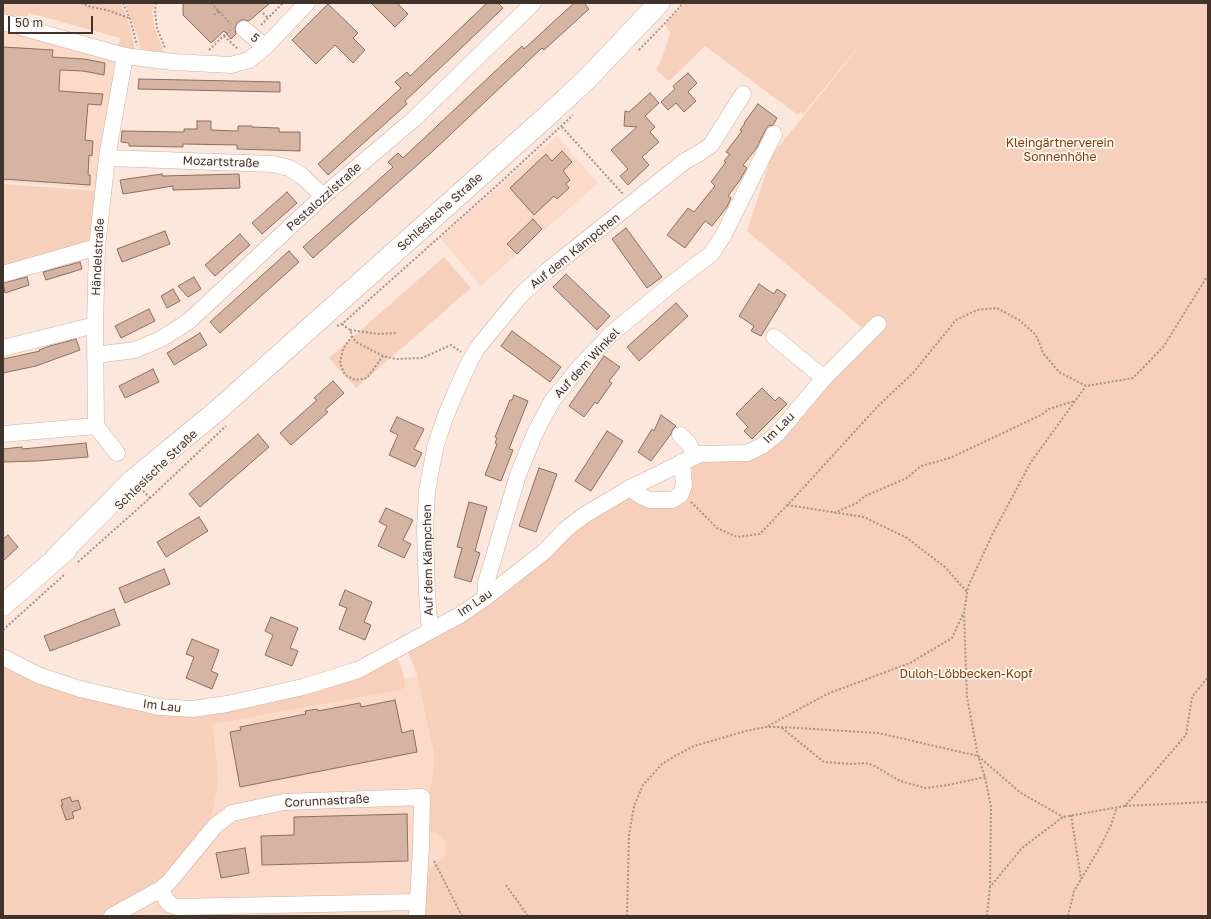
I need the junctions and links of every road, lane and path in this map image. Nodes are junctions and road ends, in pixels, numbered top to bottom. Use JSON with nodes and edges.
{"nodes":[{"id":1,"x":81,"y":3,"type":"edge"},
{"id":2,"x":123,"y":3,"type":"edge"},
{"id":3,"x":156,"y":3,"type":"edge"},
{"id":4,"x":211,"y":3,"type":"edge"},
{"id":5,"x":307,"y":3,"type":"edge"},
{"id":6,"x":533,"y":3,"type":"edge"},
{"id":7,"x":656,"y":4,"type":"edge"},
{"id":8,"x":219,"y":11,"type":"junction"},
{"id":9,"x":263,"y":13,"type":"dead end"},
{"id":10,"x":214,"y":15,"type":"dead end"},
{"id":11,"x":268,"y":18,"type":"dead end"},
{"id":12,"x":130,"y":19,"type":"junction"},
{"id":13,"x":3,"y":22,"type":"edge"},
{"id":14,"x":244,"y":29,"type":"dead end"},
{"id":15,"x":224,"y":36,"type":"junction"},
{"id":16,"x":265,"y":48,"type":"junction"},
{"id":17,"x":133,"y":57,"type":"junction"},
{"id":18,"x":249,"y":60,"type":"junction"},
{"id":19,"x":173,"y":62,"type":"junction"},
{"id":20,"x":190,"y":63,"type":"junction"},
{"id":21,"x":743,"y":94,"type":"dead end"},
{"id":22,"x":562,"y":127,"type":"dead end"},
{"id":23,"x":774,"y":134,"type":"dead end"},
{"id":24,"x":107,"y":158,"type":"junction"},
{"id":25,"x":323,"y":196,"type":"junction"},
{"id":26,"x":632,"y":204,"type":"junction"},
{"id":27,"x":97,"y":247,"type":"junction"},
{"id":28,"x":3,"y":274,"type":"edge"},
{"id":29,"x":1208,"y":275,"type":"edge"},
{"id":30,"x":342,"y":324,"type":"dead end"},
{"id":31,"x":878,"y":324,"type":"dead end"},
{"id":32,"x":95,"y":325,"type":"junction"},
{"id":33,"x":350,"y":330,"type":"junction"},
{"id":34,"x":396,"y":333,"type":"dead end"},
{"id":35,"x":352,"y":336,"type":"junction"},
{"id":36,"x":774,"y":337,"type":"dead end"},
{"id":37,"x":3,"y":348,"type":"edge"},
{"id":38,"x":95,"y":354,"type":"junction"},
{"id":39,"x":383,"y":356,"type":"junction"},
{"id":40,"x":471,"y":359,"type":"junction"},
{"id":41,"x":824,"y":378,"type":"junction"},
{"id":42,"x":1086,"y":386,"type":"junction"},
{"id":43,"x":1075,"y":401,"type":"junction"},
{"id":44,"x":96,"y":426,"type":"junction"},
{"id":45,"x":3,"y":434,"type":"edge"},
{"id":46,"x":680,"y":435,"type":"dead end"},
{"id":47,"x":117,"y":453,"type":"dead end"},
{"id":48,"x":688,"y":459,"type":"junction"},
{"id":49,"x":630,"y":488,"type":"junction"},
{"id":50,"x":682,"y":494,"type":"junction"},
{"id":51,"x":787,"y":505,"type":"junction"},
{"id":52,"x":834,"y":513,"type":"junction"},
{"id":53,"x":968,"y":592,"type":"junction"},
{"id":54,"x":485,"y":598,"type":"junction"},
{"id":55,"x":3,"y":605,"type":"edge"},
{"id":56,"x":964,"y":613,"type":"junction"},
{"id":57,"x":430,"y":631,"type":"junction"},
{"id":58,"x":3,"y":657,"type":"edge"},
{"id":59,"x":1208,"y":677,"type":"edge"},
{"id":60,"x":766,"y":727,"type":"junction"},
{"id":61,"x":781,"y":727,"type":"junction"},
{"id":62,"x":978,"y":756,"type":"junction"},
{"id":63,"x":985,"y":777,"type":"junction"},
{"id":64,"x":1208,"y":802,"type":"edge"},
{"id":65,"x":1125,"y":806,"type":"junction"},
{"id":66,"x":1117,"y":807,"type":"junction"},
{"id":67,"x":1071,"y":815,"type":"junction"},
{"id":68,"x":1063,"y":817,"type":"junction"},
{"id":69,"x":421,"y":848,"type":"junction"},
{"id":70,"x":1081,"y":880,"type":"junction"},
{"id":71,"x":506,"y":885,"type":"dead end"},
{"id":72,"x":990,"y":886,"type":"junction"},
{"id":73,"x":161,"y":889,"type":"junction"},
{"id":74,"x":417,"y":909,"type":"edge"},
{"id":75,"x":112,"y":916,"type":"edge"},
{"id":76,"x":462,"y":916,"type":"edge"},
{"id":77,"x":528,"y":916,"type":"edge"},
{"id":78,"x":627,"y":916,"type":"edge"},
{"id":79,"x":988,"y":916,"type":"edge"},
{"id":80,"x":1068,"y":916,"type":"edge"}],
"edges":[{"from":1,"to":12,"type":"path"},
{"from":2,"to":12,"type":"path"},
{"from":3,"to":19,"type":"path"},
{"from":4,"to":8,"type":"path"},
{"from":5,"to":16,"type":"street"},
{"from":6,"to":25,"type":"street","name":"Pestalozzistraße"},
{"from":7,"to":55,"type":"main road","name":"Schlesische Straße"},
{"from":8,"to":10,"type":"path"},
{"from":8,"to":15,"type":"path"},
{"from":9,"to":11,"type":"path"},
{"from":12,"to":17,"type":"path"},
{"from":13,"to":17,"type":"street"},
{"from":14,"to":16,"type":"street","name":"5"},
{"from":15,"to":18,"type":"path"},
{"from":15,"to":20,"type":"path"},
{"from":16,"to":18,"type":"street"},
{"from":17,"to":19,"type":"street"},
{"from":17,"to":24,"type":"street","name":"Händelstraße"},
{"from":18,"to":20,"type":"street"},
{"from":19,"to":20,"type":"street"},
{"from":21,"to":26,"type":"street","name":"Auf dem Kämpchen"},
{"from":22,"to":26,"type":"path"},
{"from":23,"to":54,"type":"street","name":"Auf dem Winkel"},
{"from":24,"to":25,"type":"street","name":"Mozartstraße"},
{"from":24,"to":27,"type":"street","name":"Händelstraße"},
{"from":25,"to":38,"type":"street","name":"Pestalozzistraße"},
{"from":26,"to":40,"type":"street","name":"Auf dem Kämpchen"},
{"from":27,"to":28,"type":"street"},
{"from":27,"to":32,"type":"street","name":"Händelstraße"},
{"from":29,"to":42,"type":"path"},
{"from":30,"to":33,"type":"path"},
{"from":31,"to":41,"type":"street","name":"Im Lau"},
{"from":32,"to":37,"type":"street"},
{"from":32,"to":38,"type":"street","name":"Händelstraße"},
{"from":33,"to":34,"type":"path"},
{"from":33,"to":35,"type":"path"},
{"from":35,"to":39,"type":"path"},
{"from":35,"to":39,"type":"path"},
{"from":36,"to":41,"type":"street"},
{"from":38,"to":44,"type":"street","name":"Händelstraße"},
{"from":39,"to":40,"type":"path"},
{"from":40,"to":57,"type":"street","name":"Auf dem Kämpchen"},
{"from":41,"to":48,"type":"street","name":"Im Lau"},
{"from":42,"to":43,"type":"path"},
{"from":42,"to":51,"type":"path"},
{"from":43,"to":52,"type":"path"},
{"from":43,"to":53,"type":"path"},
{"from":44,"to":45,"type":"street"},
{"from":44,"to":47,"type":"street"},
{"from":46,"to":48,"type":"street"},
{"from":48,"to":49,"type":"street","name":"Im Lau"},
{"from":48,"to":50,"type":"street"},
{"from":49,"to":50,"type":"street"},
{"from":49,"to":54,"type":"street","name":"Im Lau"},
{"from":50,"to":51,"type":"path"},
{"from":51,"to":52,"type":"path"},
{"from":52,"to":53,"type":"path"},
{"from":53,"to":56,"type":"path"},
{"from":54,"to":57,"type":"street","name":"Im Lau"},
{"from":56,"to":60,"type":"path"},
{"from":56,"to":62,"type":"path"},
{"from":57,"to":58,"type":"street","name":"Im Lau"},
{"from":59,"to":65,"type":"path"},
{"from":60,"to":61,"type":"path"},
{"from":60,"to":78,"type":"path"},
{"from":61,"to":62,"type":"path"},
{"from":61,"to":63,"type":"path"},
{"from":62,"to":63,"type":"path"},
{"from":62,"to":68,"type":"path"},
{"from":63,"to":72,"type":"path"},
{"from":64,"to":65,"type":"path"},
{"from":65,"to":66,"type":"path"},
{"from":66,"to":67,"type":"path"},
{"from":66,"to":70,"type":"path"},
{"from":67,"to":68,"type":"path"},
{"from":67,"to":70,"type":"path"},
{"from":68,"to":72,"type":"path"},
{"from":69,"to":73,"type":"street","name":"Corunnastraße"},
{"from":69,"to":74,"type":"street","name":"Corunnastraße"},
{"from":69,"to":76,"type":"path"},
{"from":70,"to":80,"type":"path"},
{"from":71,"to":77,"type":"path"},
{"from":72,"to":79,"type":"path"},
{"from":73,"to":74,"type":"street","name":"Corunnastraße"},
{"from":73,"to":75,"type":"street","name":"Corunnastraße"}]}
